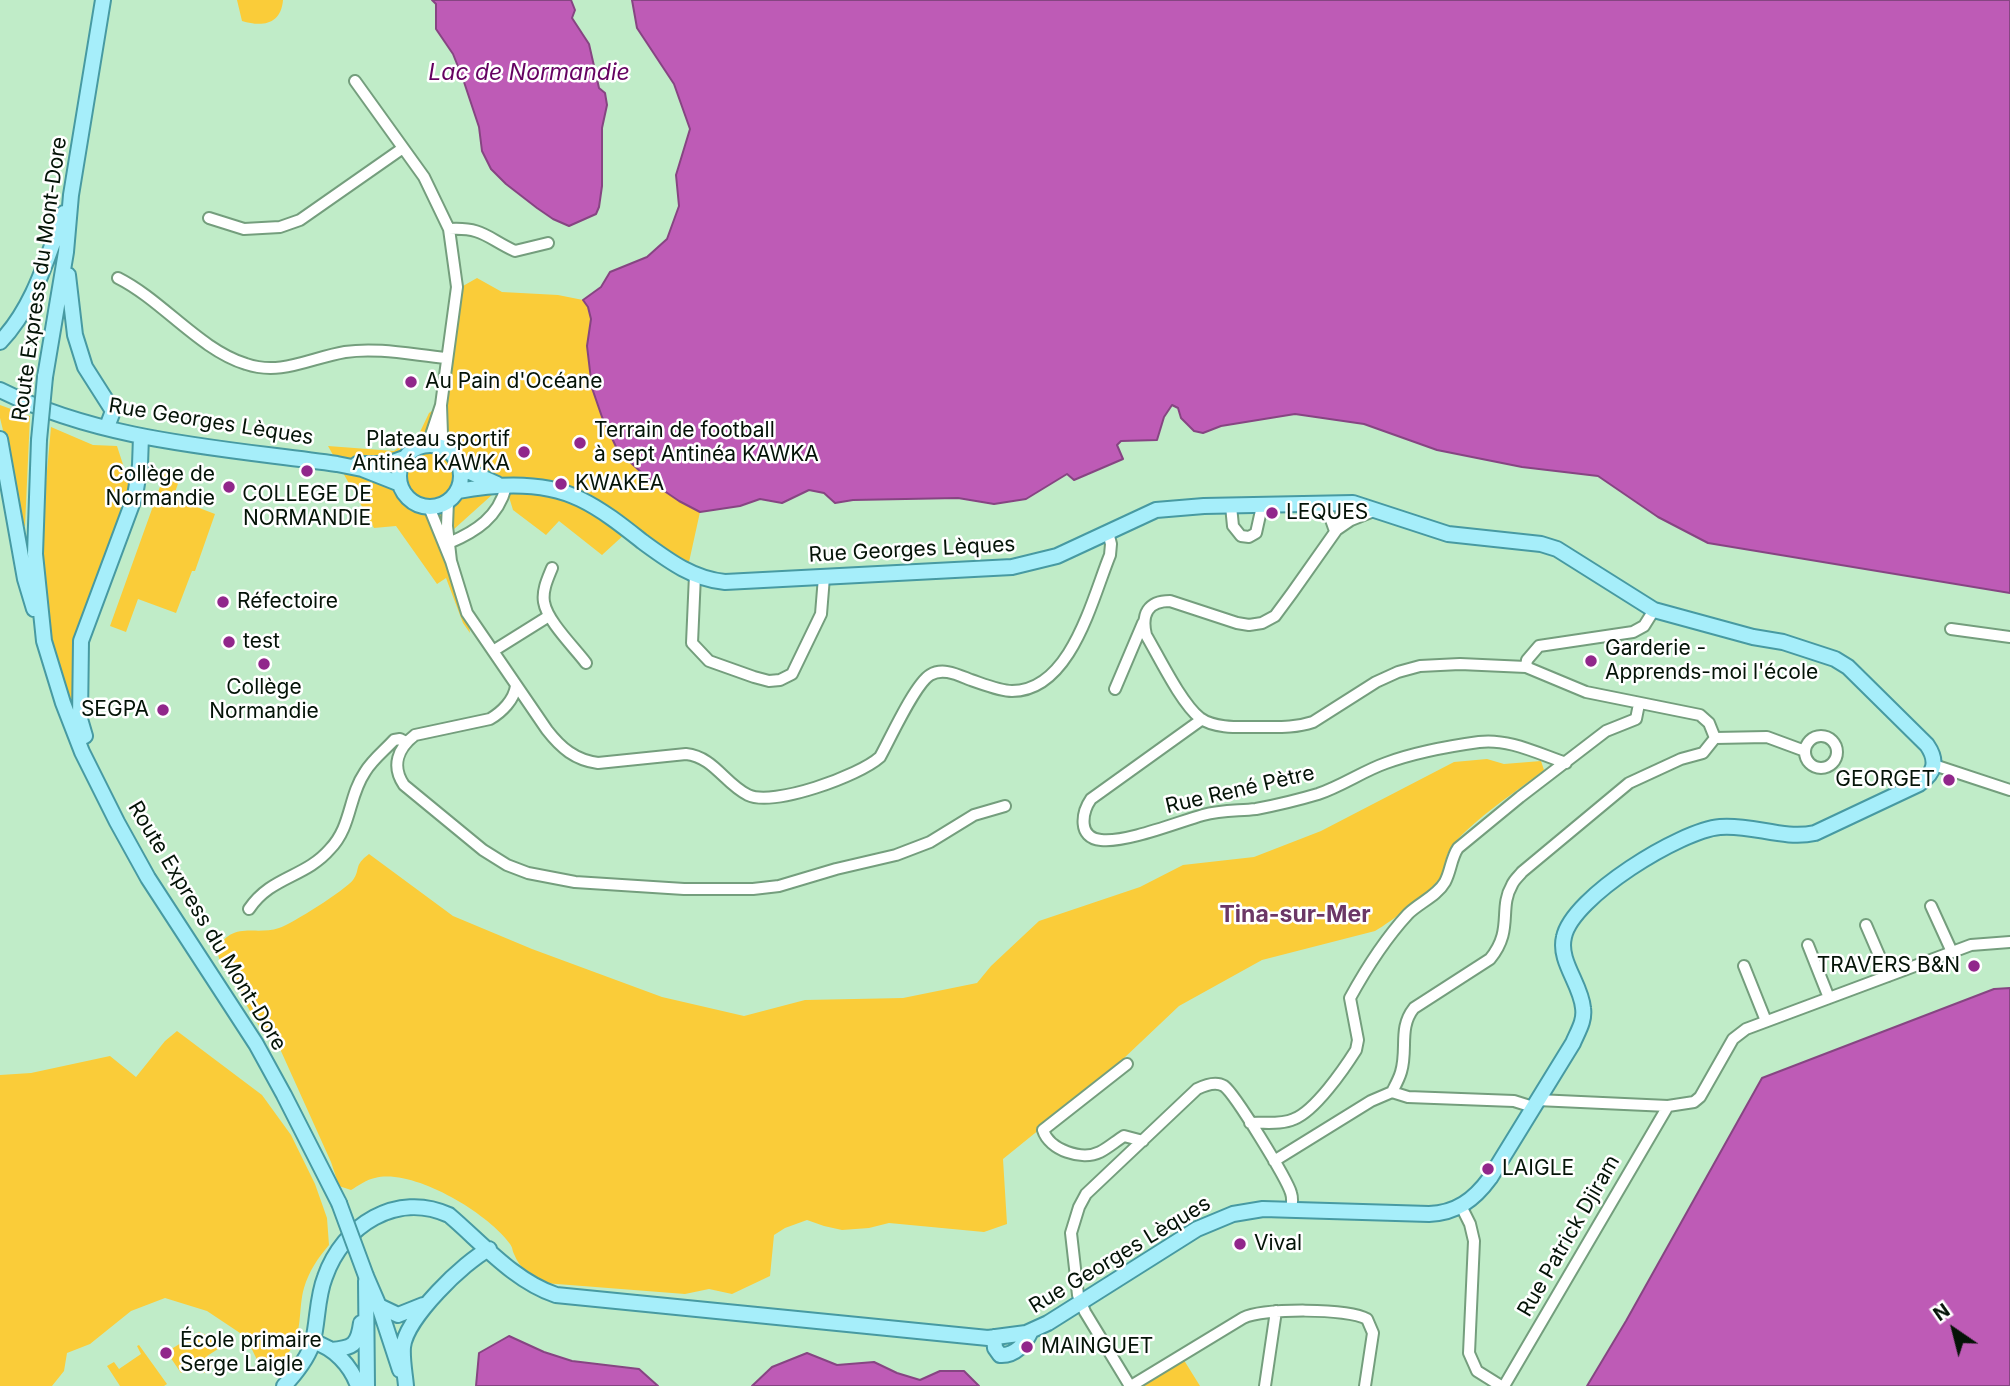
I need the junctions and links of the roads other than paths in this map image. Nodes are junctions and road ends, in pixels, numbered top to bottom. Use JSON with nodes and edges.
{"nodes":[{"id":1,"x":103,"y":0,"type":"edge"},
{"id":2,"x":355,"y":81,"type":"dead end"},
{"id":3,"x":403,"y":148,"type":"junction"},
{"id":4,"x":71,"y":195,"type":"junction"},
{"id":5,"x":209,"y":218,"type":"dead end"},
{"id":6,"x":449,"y":229,"type":"junction"},
{"id":7,"x":548,"y":243,"type":"dead end"},
{"id":8,"x":66,"y":252,"type":"junction"},
{"id":9,"x":118,"y":278,"type":"dead end"},
{"id":10,"x":0,"y":342,"type":"edge"},
{"id":11,"x":446,"y":358,"type":"junction"},
{"id":12,"x":0,"y":390,"type":"edge"},
{"id":13,"x":441,"y":405,"type":"junction"},
{"id":14,"x":107,"y":427,"type":"junction"},
{"id":15,"x":141,"y":436,"type":"junction"},
{"id":16,"x":0,"y":439,"type":"edge"},
{"id":17,"x":428,"y":444,"type":"junction"},
{"id":18,"x":447,"y":449,"type":"junction"},
{"id":19,"x":404,"y":458,"type":"junction"},
{"id":20,"x":337,"y":464,"type":"junction"},
{"id":21,"x":461,"y":468,"type":"junction"},
{"id":22,"x":400,"y":484,"type":"junction"},
{"id":23,"x":504,"y":486,"type":"junction"},
{"id":24,"x":453,"y":496,"type":"junction"},
{"id":25,"x":1345,"y":504,"type":"junction"},
{"id":26,"x":1312,"y":505,"type":"junction"},
{"id":27,"x":1231,"y":506,"type":"junction"},
{"id":28,"x":1262,"y":506,"type":"junction"},
{"id":29,"x":429,"y":507,"type":"junction"},
{"id":30,"x":1376,"y":510,"type":"junction"},
{"id":31,"x":1335,"y":531,"type":"junction"},
{"id":32,"x":1108,"y":532,"type":"junction"},
{"id":33,"x":449,"y":543,"type":"junction"},
{"id":34,"x":451,"y":561,"type":"junction"},
{"id":35,"x":552,"y":568,"type":"dead end"},
{"id":36,"x":695,"y":575,"type":"junction"},
{"id":37,"x":824,"y":577,"type":"junction"},
{"id":38,"x":1654,"y":610,"type":"junction"},
{"id":39,"x":549,"y":616,"type":"junction"},
{"id":40,"x":1143,"y":623,"type":"junction"},
{"id":41,"x":1951,"y":629,"type":"dead end"},
{"id":42,"x":2010,"y":637,"type":"edge"},
{"id":43,"x":44,"y":641,"type":"junction"},
{"id":44,"x":493,"y":651,"type":"junction"},
{"id":45,"x":586,"y":663,"type":"dead end"},
{"id":46,"x":1526,"y":667,"type":"junction"},
{"id":47,"x":516,"y":686,"type":"junction"},
{"id":48,"x":1115,"y":689,"type":"dead end"},
{"id":49,"x":1639,"y":704,"type":"junction"},
{"id":50,"x":1202,"y":720,"type":"junction"},
{"id":51,"x":1716,"y":738,"type":"junction"},
{"id":52,"x":405,"y":742,"type":"junction"},
{"id":53,"x":1805,"y":751,"type":"dead end"},
{"id":54,"x":1566,"y":763,"type":"junction"},
{"id":55,"x":1934,"y":765,"type":"junction"},
{"id":56,"x":2010,"y":790,"type":"edge"},
{"id":57,"x":1005,"y":806,"type":"dead end"},
{"id":58,"x":1931,"y":906,"type":"dead end"},
{"id":59,"x":249,"y":909,"type":"dead end"},
{"id":60,"x":1866,"y":925,"type":"dead end"},
{"id":61,"x":2010,"y":942,"type":"edge"},
{"id":62,"x":1808,"y":945,"type":"dead end"},
{"id":63,"x":1952,"y":952,"type":"junction"},
{"id":64,"x":200,"y":958,"type":"junction"},
{"id":65,"x":1744,"y":966,"type":"dead end"},
{"id":66,"x":1888,"y":976,"type":"junction"},
{"id":67,"x":1829,"y":998,"type":"junction"},
{"id":68,"x":1766,"y":1021,"type":"junction"},
{"id":69,"x":1127,"y":1064,"type":"dead end"},
{"id":70,"x":1392,"y":1092,"type":"junction"},
{"id":71,"x":1535,"y":1104,"type":"junction"},
{"id":72,"x":1668,"y":1105,"type":"junction"},
{"id":73,"x":1250,"y":1123,"type":"junction"},
{"id":74,"x":1143,"y":1141,"type":"junction"},
{"id":75,"x":1274,"y":1161,"type":"junction"},
{"id":76,"x":1461,"y":1206,"type":"junction"},
{"id":77,"x":1291,"y":1210,"type":"junction"},
{"id":78,"x":484,"y":1245,"type":"junction"},
{"id":79,"x":427,"y":1303,"type":"junction"},
{"id":80,"x":1081,"y":1303,"type":"junction"},
{"id":81,"x":372,"y":1305,"type":"junction"},
{"id":82,"x":1276,"y":1311,"type":"junction"},
{"id":83,"x":313,"y":1342,"type":"junction"},
{"id":84,"x":331,"y":1350,"type":"junction"},
{"id":85,"x":284,"y":1386,"type":"edge"},
{"id":86,"x":358,"y":1386,"type":"edge"},
{"id":87,"x":367,"y":1386,"type":"edge"},
{"id":88,"x":405,"y":1386,"type":"edge"},
{"id":89,"x":1130,"y":1386,"type":"edge"},
{"id":90,"x":1265,"y":1386,"type":"edge"},
{"id":91,"x":1365,"y":1386,"type":"edge"},
{"id":92,"x":1502,"y":1386,"type":"edge"}],
"edges":[{"from":1,"to":4,"type":"main road","name":"Route Express du Mont-Dore"},
{"from":2,"to":3,"type":"street"},
{"from":3,"to":5,"type":"street"},
{"from":3,"to":6,"type":"street"},
{"from":4,"to":8,"type":"main road","name":"Route Express du Mont-Dore"},
{"from":4,"to":10,"type":"main road"},
{"from":6,"to":7,"type":"street"},
{"from":6,"to":11,"type":"street"},
{"from":8,"to":14,"type":"main road"},
{"from":8,"to":43,"type":"main road","name":"Route Express du Mont-Dore","bridge":true},
{"from":9,"to":11,"type":"street"},
{"from":11,"to":13,"type":"street"},
{"from":12,"to":14,"type":"main road","name":"Rue Georges Lèques"},
{"from":13,"to":17,"type":"street"},
{"from":13,"to":18,"type":"street"},
{"from":14,"to":15,"type":"main road","name":"Rue Georges Lèques"},
{"from":15,"to":20,"type":"main road","name":"Rue Georges Lèques"},
{"from":15,"to":64,"type":"main road"},
{"from":16,"to":43,"type":"main road"},
{"from":17,"to":18,"type":"main road"},
{"from":17,"to":19,"type":"main road"},
{"from":18,"to":21,"type":"main road"},
{"from":19,"to":20,"type":"main road","name":"Rue Georges Lèques"},
{"from":19,"to":22,"type":"main road"},
{"from":20,"to":22,"type":"main road","name":"Rue Georges Lèques"},
{"from":21,"to":23,"type":"main road","name":"Rue Georges Lèques"},
{"from":21,"to":24,"type":"main road"},
{"from":22,"to":29,"type":"main road"},
{"from":23,"to":24,"type":"main road","name":"Rue Georges Lèques"},
{"from":23,"to":33,"type":"street"},
{"from":23,"to":36,"type":"main road","name":"Rue Georges Lèques"},
{"from":24,"to":29,"type":"main road"},
{"from":24,"to":33,"type":"street"},
{"from":25,"to":26,"type":"main road","name":"Rue Georges Lèques"},
{"from":25,"to":30,"type":"main road","name":"Rue Georges Lèques"},
{"from":25,"to":31,"type":"street"},
{"from":26,"to":28,"type":"main road","name":"Rue Georges Lèques"},
{"from":26,"to":31,"type":"street"},
{"from":27,"to":28,"type":"main road","name":"Rue Georges Lèques"},
{"from":27,"to":28,"type":"street"},
{"from":27,"to":32,"type":"main road","name":"Rue Georges Lèques"},
{"from":29,"to":34,"type":"street"},
{"from":30,"to":31,"type":"street"},
{"from":30,"to":38,"type":"main road","name":"Rue Georges Lèques"},
{"from":31,"to":40,"type":"street"},
{"from":32,"to":37,"type":"main road","name":"Rue Georges Lèques"},
{"from":32,"to":47,"type":"street"},
{"from":33,"to":34,"type":"street"},
{"from":34,"to":44,"type":"street"},
{"from":35,"to":39,"type":"street"},
{"from":36,"to":37,"type":"main road","name":"Rue Georges Lèques"},
{"from":36,"to":37,"type":"street"},
{"from":38,"to":46,"type":"street"},
{"from":38,"to":55,"type":"main road","name":"Rue Georges Lèques"},
{"from":39,"to":44,"type":"street"},
{"from":39,"to":45,"type":"street"},
{"from":40,"to":48,"type":"street"},
{"from":40,"to":50,"type":"street"},
{"from":41,"to":42,"type":"street"},
{"from":43,"to":64,"type":"main road","name":"Route Express du Mont-Dore"},
{"from":44,"to":47,"type":"street"},
{"from":46,"to":49,"type":"street"},
{"from":46,"to":50,"type":"street"},
{"from":47,"to":52,"type":"street"},
{"from":49,"to":51,"type":"street"},
{"from":49,"to":54,"type":"street"},
{"from":50,"to":54,"type":"street","name":"Rue René Pètre"},
{"from":51,"to":53,"type":"street"},
{"from":51,"to":70,"type":"street"},
{"from":52,"to":57,"type":"street"},
{"from":52,"to":59,"type":"street"},
{"from":54,"to":73,"type":"street"},
{"from":55,"to":56,"type":"street"},
{"from":55,"to":71,"type":"main road"},
{"from":58,"to":63,"type":"street"},
{"from":60,"to":66,"type":"street"},
{"from":61,"to":63,"type":"street"},
{"from":62,"to":67,"type":"street"},
{"from":63,"to":66,"type":"street"},
{"from":64,"to":81,"type":"main road","name":"Route Express du Mont-Dore","bridge":true},
{"from":65,"to":68,"type":"street"},
{"from":66,"to":67,"type":"street"},
{"from":67,"to":68,"type":"street"},
{"from":68,"to":72,"type":"street"},
{"from":69,"to":74,"type":"street"},
{"from":70,"to":71,"type":"street"},
{"from":70,"to":75,"type":"street"},
{"from":71,"to":72,"type":"street"},
{"from":71,"to":76,"type":"main road"},
{"from":72,"to":92,"type":"street","name":"Rue Patrick Djiram"},
{"from":73,"to":74,"type":"street"},
{"from":73,"to":75,"type":"street"},
{"from":74,"to":80,"type":"street"},
{"from":75,"to":77,"type":"street"},
{"from":76,"to":77,"type":"main road","name":"Rue Georges Lèques"},
{"from":76,"to":92,"type":"street"},
{"from":77,"to":80,"type":"main road","name":"Rue Georges Lèques"},
{"from":78,"to":79,"type":"main road"},
{"from":78,"to":80,"type":"main road","name":"Rue Georges Lèques"},
{"from":78,"to":83,"type":"main road","name":"Rue Georges Lèques"},
{"from":79,"to":81,"type":"main road"},
{"from":79,"to":88,"type":"main road"},
{"from":80,"to":89,"type":"street"},
{"from":81,"to":84,"type":"main road"},
{"from":81,"to":87,"type":"main road"},
{"from":81,"to":88,"type":"main road"},
{"from":82,"to":89,"type":"street"},
{"from":82,"to":90,"type":"street"},
{"from":82,"to":91,"type":"street"},
{"from":83,"to":84,"type":"main road"},
{"from":83,"to":85,"type":"main road","name":"Rue Georges Lèques"},
{"from":84,"to":86,"type":"main road"}]}
